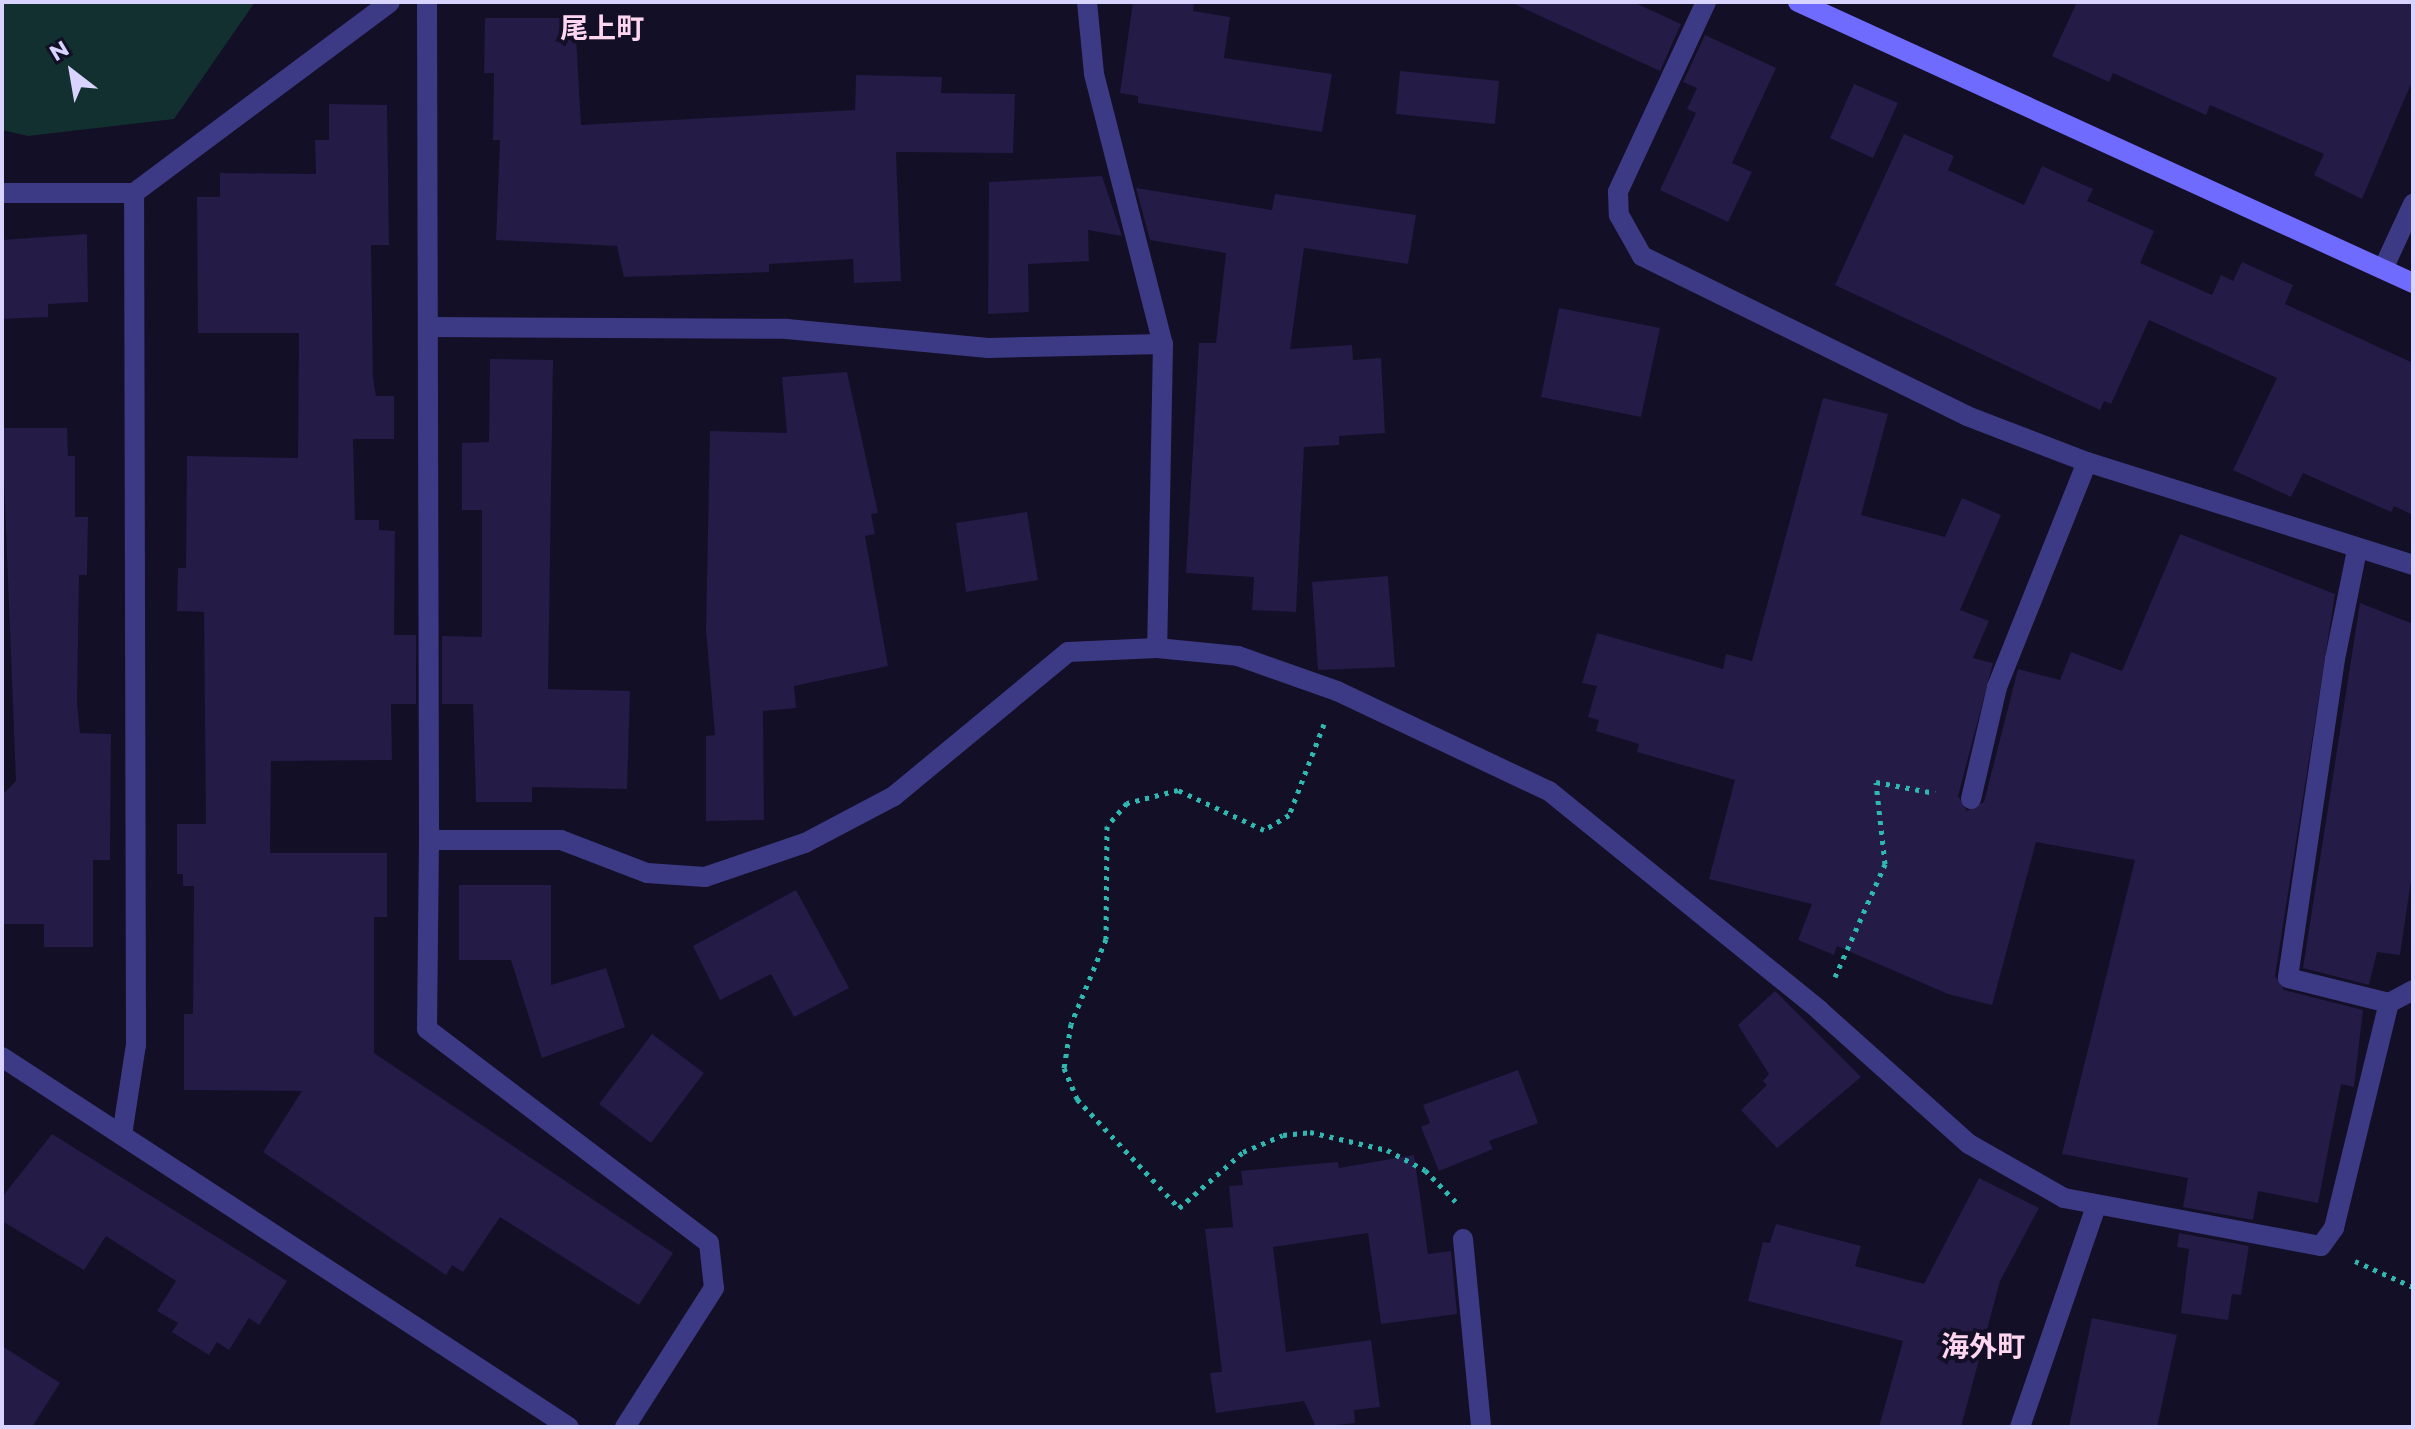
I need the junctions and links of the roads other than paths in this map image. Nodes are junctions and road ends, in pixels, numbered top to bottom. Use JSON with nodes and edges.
{"nodes":[{"id":1,"x":390,"y":2,"type":"edge"},
{"id":2,"x":427,"y":2,"type":"edge"},
{"id":3,"x":1087,"y":2,"type":"edge"},
{"id":4,"x":1706,"y":2,"type":"edge"},
{"id":5,"x":1798,"y":2,"type":"edge"},
{"id":6,"x":2,"y":193,"type":"edge"},
{"id":7,"x":134,"y":193,"type":"junction"},
{"id":8,"x":2413,"y":204,"type":"edge"},
{"id":9,"x":2383,"y":269,"type":"junction"},
{"id":10,"x":2413,"y":283,"type":"edge"},
{"id":11,"x":431,"y":327,"type":"junction"},
{"id":12,"x":1163,"y":344,"type":"junction"},
{"id":13,"x":2087,"y":462,"type":"junction"},
{"id":14,"x":2357,"y":550,"type":"junction"},
{"id":15,"x":2413,"y":565,"type":"edge"},
{"id":16,"x":1157,"y":648,"type":"junction"},
{"id":17,"x":1971,"y":799,"type":"road end"},
{"id":18,"x":429,"y":840,"type":"junction"},
{"id":19,"x":2413,"y":990,"type":"edge"},
{"id":20,"x":2389,"y":1003,"type":"junction"},
{"id":21,"x":2,"y":1057,"type":"edge"},
{"id":22,"x":122,"y":1135,"type":"junction"},
{"id":23,"x":2096,"y":1206,"type":"junction"},
{"id":24,"x":1463,"y":1239,"type":"road end"},
{"id":25,"x":569,"y":1427,"type":"edge"},
{"id":26,"x":625,"y":1427,"type":"edge"},
{"id":27,"x":1481,"y":1427,"type":"edge"},
{"id":28,"x":2020,"y":1427,"type":"edge"}],
"edges":[{"from":1,"to":7,"type":"street"},
{"from":2,"to":11,"type":"street"},
{"from":3,"to":12,"type":"street"},
{"from":4,"to":13,"type":"street"},
{"from":5,"to":9,"type":"street"},
{"from":6,"to":7,"type":"street"},
{"from":7,"to":22,"type":"street"},
{"from":8,"to":9,"type":"street"},
{"from":9,"to":10,"type":"street"},
{"from":11,"to":12,"type":"street"},
{"from":11,"to":18,"type":"street"},
{"from":12,"to":16,"type":"street"},
{"from":13,"to":14,"type":"street"},
{"from":13,"to":17,"type":"street"},
{"from":14,"to":15,"type":"street"},
{"from":14,"to":20,"type":"street"},
{"from":16,"to":18,"type":"street"},
{"from":16,"to":23,"type":"street"},
{"from":18,"to":26,"type":"street"},
{"from":19,"to":20,"type":"street"},
{"from":20,"to":23,"type":"street"},
{"from":21,"to":22,"type":"street"},
{"from":22,"to":25,"type":"street"},
{"from":23,"to":28,"type":"street"},
{"from":24,"to":27,"type":"street"}]}
